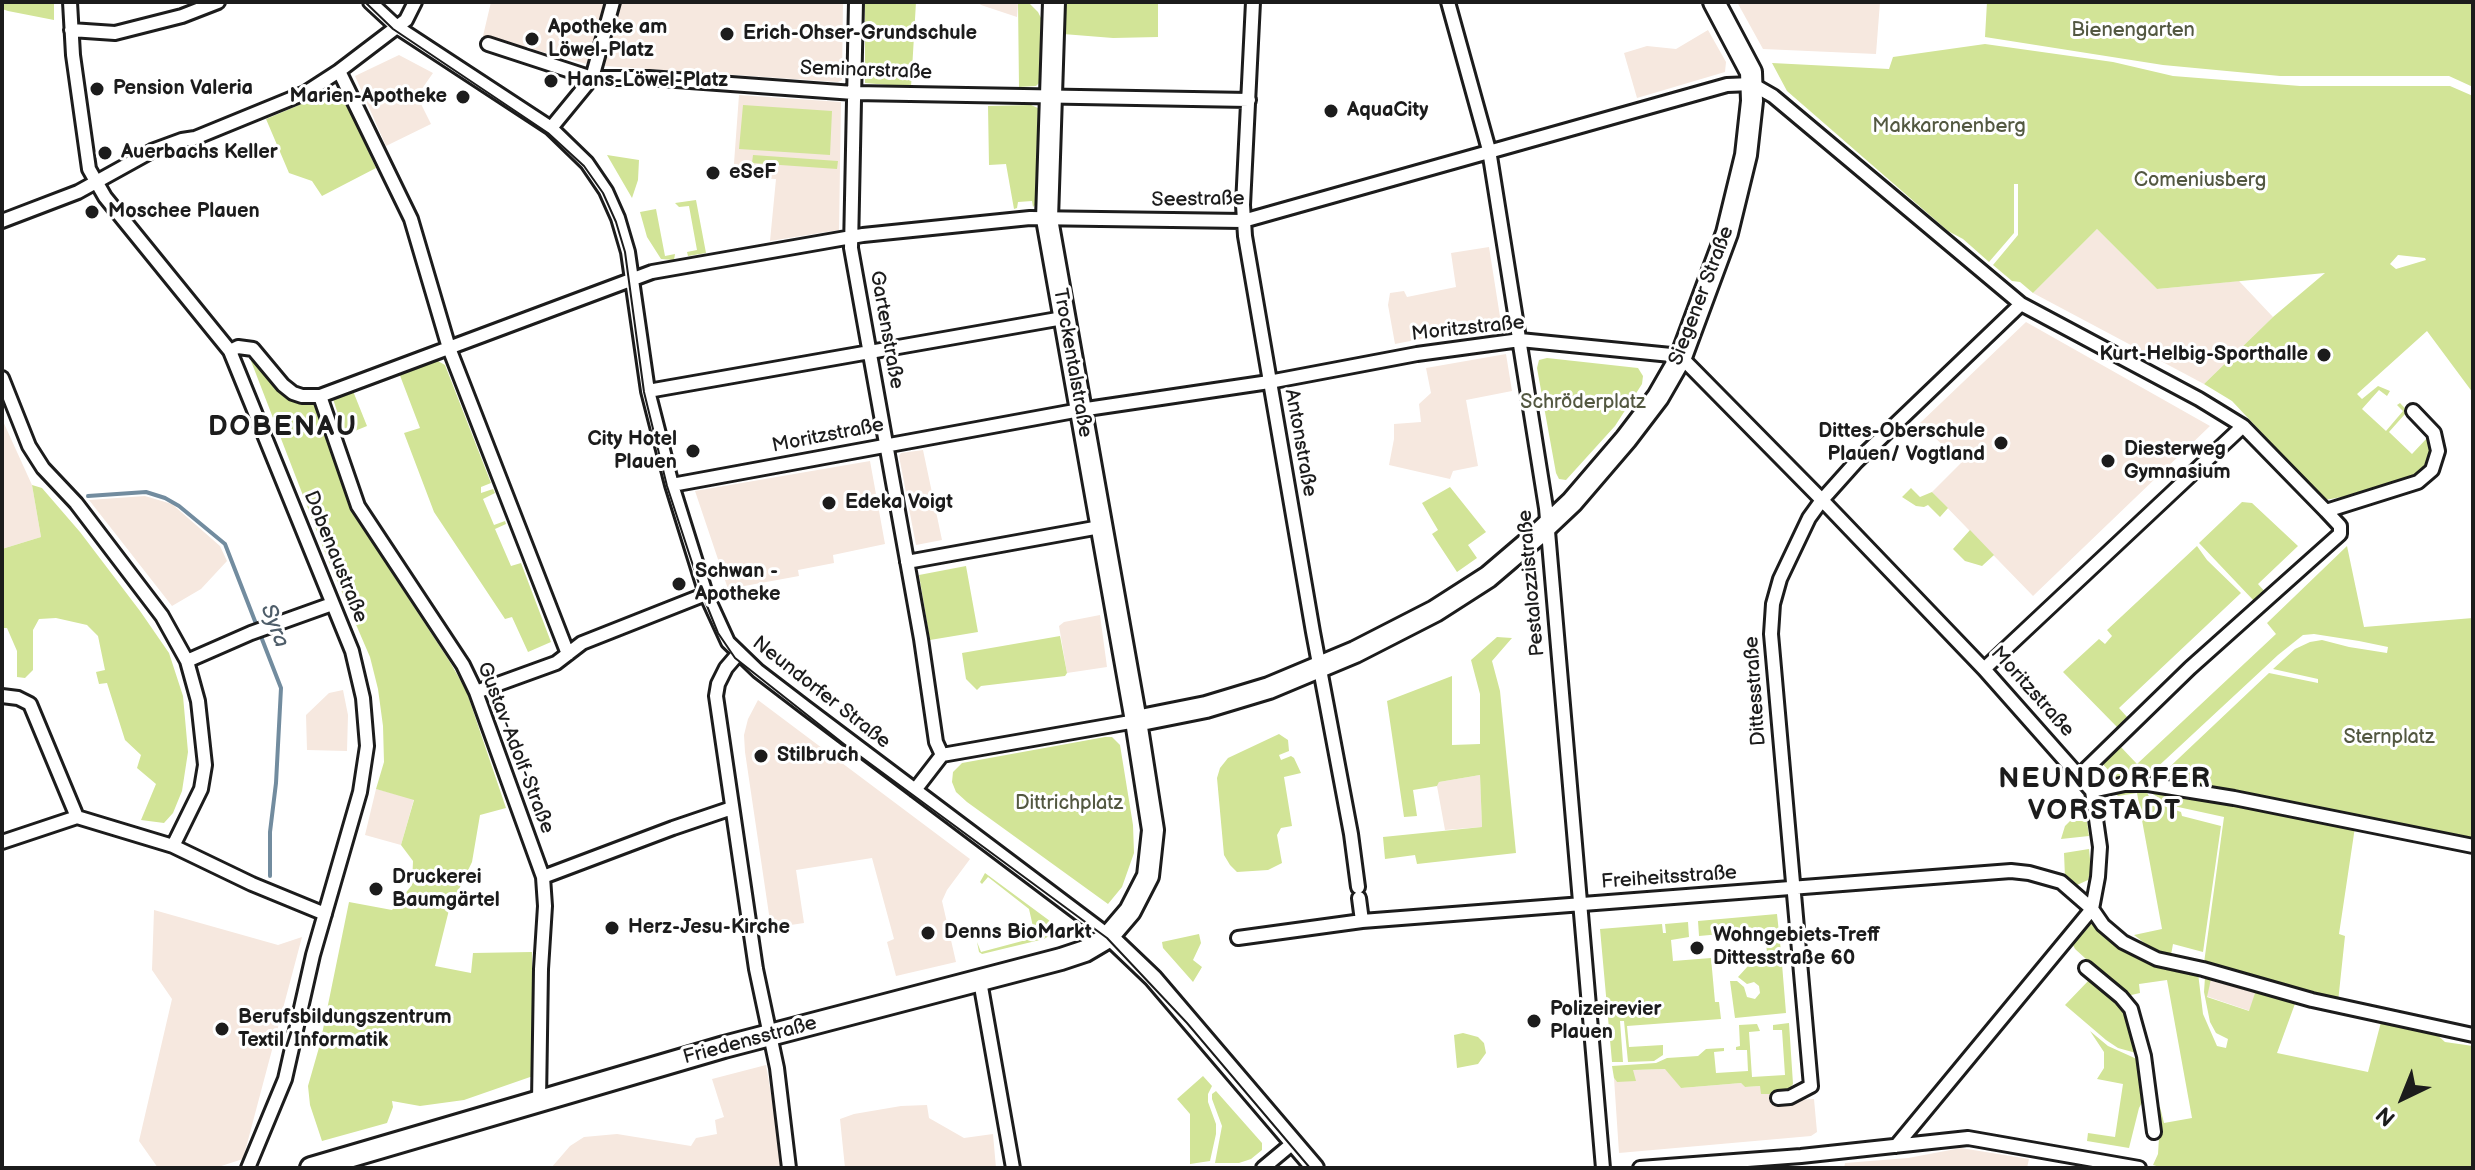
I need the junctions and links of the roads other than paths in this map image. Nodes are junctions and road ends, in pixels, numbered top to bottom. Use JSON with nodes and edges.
{"nodes":[{"id":1,"x":70,"y":2,"type":"edge"},
{"id":2,"x":218,"y":2,"type":"edge"},
{"id":3,"x":370,"y":2,"type":"edge"},
{"id":4,"x":415,"y":2,"type":"edge"},
{"id":5,"x":613,"y":2,"type":"edge"},
{"id":6,"x":856,"y":2,"type":"edge"},
{"id":7,"x":1054,"y":2,"type":"edge"},
{"id":8,"x":1253,"y":2,"type":"edge"},
{"id":9,"x":1448,"y":2,"type":"edge"},
{"id":10,"x":1714,"y":2,"type":"edge"},
{"id":11,"x":397,"y":27,"type":"junction"},
{"id":12,"x":71,"y":30,"type":"junction"},
{"id":13,"x":488,"y":44,"type":"dead end"},
{"id":14,"x":339,"y":71,"type":"junction"},
{"id":15,"x":592,"y":78,"type":"junction"},
{"id":16,"x":1752,"y":84,"type":"junction"},
{"id":17,"x":854,"y":93,"type":"junction"},
{"id":18,"x":1050,"y":96,"type":"junction"},
{"id":19,"x":1249,"y":100,"type":"junction"},
{"id":20,"x":551,"y":128,"type":"junction"},
{"id":21,"x":1489,"y":150,"type":"junction"},
{"id":22,"x":95,"y":182,"type":"junction"},
{"id":23,"x":1047,"y":219,"type":"junction"},
{"id":24,"x":2,"y":221,"type":"edge"},
{"id":25,"x":1243,"y":221,"type":"junction"},
{"id":26,"x":851,"y":237,"type":"junction"},
{"id":27,"x":632,"y":280,"type":"junction"},
{"id":28,"x":2021,"y":304,"type":"junction"},
{"id":29,"x":1063,"y":318,"type":"junction"},
{"id":30,"x":1520,"y":340,"type":"junction"},
{"id":31,"x":449,"y":348,"type":"junction"},
{"id":32,"x":230,"y":351,"type":"junction"},
{"id":33,"x":869,"y":352,"type":"junction"},
{"id":34,"x":1681,"y":357,"type":"junction"},
{"id":35,"x":2,"y":378,"type":"edge"},
{"id":36,"x":1269,"y":382,"type":"junction"},
{"id":37,"x":648,"y":391,"type":"junction"},
{"id":38,"x":320,"y":396,"type":"junction"},
{"id":39,"x":1080,"y":410,"type":"junction"},
{"id":40,"x":2413,"y":411,"type":"dead end"},
{"id":41,"x":2243,"y":426,"type":"junction"},
{"id":42,"x":886,"y":445,"type":"junction"},
{"id":43,"x":672,"y":485,"type":"junction"},
{"id":44,"x":1822,"y":500,"type":"junction"},
{"id":45,"x":2326,"y":511,"type":"junction"},
{"id":46,"x":1547,"y":526,"type":"junction"},
{"id":47,"x":1100,"y":527,"type":"junction"},
{"id":48,"x":907,"y":562,"type":"junction"},
{"id":49,"x":706,"y":594,"type":"junction"},
{"id":50,"x":332,"y":604,"type":"junction"},
{"id":51,"x":568,"y":654,"type":"junction"},
{"id":52,"x":738,"y":654,"type":"junction"},
{"id":53,"x":187,"y":661,"type":"junction"},
{"id":54,"x":1320,"y":668,"type":"junction"},
{"id":55,"x":1984,"y":669,"type":"junction"},
{"id":56,"x":476,"y":692,"type":"junction"},
{"id":57,"x":2,"y":696,"type":"edge"},
{"id":58,"x":1136,"y":721,"type":"junction"},
{"id":59,"x":942,"y":755,"type":"junction"},
{"id":60,"x":2080,"y":775,"type":"junction"},
{"id":61,"x":915,"y":790,"type":"junction"},
{"id":62,"x":2092,"y":791,"type":"junction"},
{"id":63,"x":732,"y":808,"type":"junction"},
{"id":64,"x":77,"y":817,"type":"junction"},
{"id":65,"x":2,"y":842,"type":"edge"},
{"id":66,"x":173,"y":846,"type":"junction"},
{"id":67,"x":2473,"y":846,"type":"edge"},
{"id":68,"x":543,"y":877,"type":"junction"},
{"id":69,"x":1792,"y":888,"type":"junction"},
{"id":70,"x":1579,"y":905,"type":"junction"},
{"id":71,"x":2092,"y":909,"type":"junction"},
{"id":72,"x":325,"y":914,"type":"junction"},
{"id":73,"x":1362,"y":921,"type":"junction"},
{"id":74,"x":1109,"y":936,"type":"junction"},
{"id":75,"x":1238,"y":938,"type":"dead end"},
{"id":76,"x":2086,"y":968,"type":"dead end"},
{"id":77,"x":980,"y":981,"type":"junction"},
{"id":78,"x":770,"y":1035,"type":"junction"},
{"id":79,"x":2473,"y":1035,"type":"edge"},
{"id":80,"x":1778,"y":1098,"type":"dead end"},
{"id":81,"x":539,"y":1101,"type":"junction"},
{"id":82,"x":2154,"y":1132,"type":"dead end"},
{"id":83,"x":1293,"y":1143,"type":"junction"},
{"id":84,"x":1896,"y":1146,"type":"junction"},
{"id":85,"x":248,"y":1168,"type":"edge"},
{"id":86,"x":311,"y":1168,"type":"edge"},
{"id":87,"x":789,"y":1168,"type":"edge"},
{"id":88,"x":1013,"y":1168,"type":"edge"},
{"id":89,"x":1263,"y":1168,"type":"edge"},
{"id":90,"x":1315,"y":1168,"type":"edge"},
{"id":91,"x":1603,"y":1168,"type":"edge"},
{"id":92,"x":1640,"y":1168,"type":"edge"},
{"id":93,"x":2139,"y":1168,"type":"edge"}],
"edges":[{"from":1,"to":12,"type":"street","name":"Dobenaustraße"},
{"from":2,"to":12,"type":"street"},
{"from":3,"to":11,"type":"street","name":"Neundorfer Straße"},
{"from":4,"to":11,"type":"street"},
{"from":5,"to":15,"type":"street"},
{"from":6,"to":17,"type":"street","name":"Gartenstraße"},
{"from":7,"to":18,"type":"main road","name":"Trockentalstraße"},
{"from":8,"to":19,"type":"street","name":"Antonstraße"},
{"from":9,"to":21,"type":"street","name":"Pestalozzistraße"},
{"from":10,"to":16,"type":"main road","name":"Siegener Straße"},
{"from":11,"to":14,"type":"street"},
{"from":11,"to":20,"type":"street","name":"Neundorfer Straße"},
{"from":12,"to":22,"type":"street","name":"Dobenaustraße"},
{"from":13,"to":15,"type":"street","name":"Seminarstraße"},
{"from":14,"to":22,"type":"street"},
{"from":14,"to":31,"type":"street"},
{"from":15,"to":17,"type":"street","name":"Seminarstraße"},
{"from":15,"to":20,"type":"street"},
{"from":16,"to":21,"type":"street","name":"Seestraße"},
{"from":16,"to":28,"type":"street"},
{"from":16,"to":34,"type":"main road","name":"Siegener Straße"},
{"from":17,"to":18,"type":"street","name":"Seminarstraße"},
{"from":17,"to":26,"type":"street","name":"Gartenstraße"},
{"from":18,"to":19,"type":"street","name":"Seminarstraße"},
{"from":18,"to":23,"type":"main road","name":"Trockentalstraße"},
{"from":19,"to":25,"type":"street","name":"Antonstraße"},
{"from":20,"to":27,"type":"street","name":"Neundorfer Straße"},
{"from":21,"to":25,"type":"street","name":"Seestraße"},
{"from":21,"to":30,"type":"street","name":"Pestalozzistraße"},
{"from":22,"to":24,"type":"street"},
{"from":22,"to":32,"type":"street","name":"Dobenaustraße"},
{"from":23,"to":25,"type":"street","name":"Seestraße"},
{"from":23,"to":26,"type":"street","name":"Seestraße"},
{"from":23,"to":29,"type":"main road","name":"Trockentalstraße"},
{"from":25,"to":36,"type":"street","name":"Antonstraße"},
{"from":26,"to":27,"type":"street","name":"Seestraße"},
{"from":26,"to":33,"type":"street","name":"Gartenstraße"},
{"from":27,"to":31,"type":"street","name":"Seestraße"},
{"from":27,"to":37,"type":"street","name":"Neundorfer Straße"},
{"from":28,"to":41,"type":"street"},
{"from":28,"to":44,"type":"street","name":"Dittesstraße"},
{"from":29,"to":33,"type":"street"},
{"from":29,"to":39,"type":"main road","name":"Trockentalstraße"},
{"from":30,"to":34,"type":"street","name":"Moritzstraße"},
{"from":30,"to":36,"type":"street","name":"Moritzstraße"},
{"from":30,"to":46,"type":"street","name":"Pestalozzistraße"},
{"from":31,"to":38,"type":"street","name":"Seestraße"},
{"from":31,"to":51,"type":"street"},
{"from":32,"to":38,"type":"street"},
{"from":32,"to":50,"type":"street","name":"Dobenaustraße"},
{"from":33,"to":37,"type":"street"},
{"from":33,"to":42,"type":"street","name":"Gartenstraße"},
{"from":34,"to":44,"type":"street","name":"Moritzstraße"},
{"from":34,"to":46,"type":"main road","name":"Siegener Straße"},
{"from":35,"to":53,"type":"street"},
{"from":36,"to":39,"type":"street","name":"Moritzstraße"},
{"from":36,"to":54,"type":"street","name":"Antonstraße"},
{"from":37,"to":43,"type":"street","name":"Neundorfer Straße"},
{"from":38,"to":56,"type":"street","name":"Gustav-Adolf-Straße"},
{"from":39,"to":42,"type":"street","name":"Moritzstraße"},
{"from":39,"to":47,"type":"main road","name":"Trockentalstraße"},
{"from":40,"to":45,"type":"street"},
{"from":41,"to":45,"type":"street"},
{"from":41,"to":55,"type":"street"},
{"from":42,"to":43,"type":"street","name":"Moritzstraße"},
{"from":42,"to":48,"type":"street","name":"Gartenstraße"},
{"from":43,"to":49,"type":"street","name":"Neundorfer Straße"},
{"from":44,"to":55,"type":"street","name":"Moritzstraße"},
{"from":44,"to":69,"type":"street","name":"Dittesstraße"},
{"from":45,"to":60,"type":"street"},
{"from":46,"to":54,"type":"main road","name":"Siegener Straße"},
{"from":46,"to":70,"type":"street","name":"Pestalozzistraße"},
{"from":47,"to":48,"type":"street"},
{"from":47,"to":58,"type":"main road","name":"Trockentalstraße"},
{"from":48,"to":59,"type":"street","name":"Gartenstraße"},
{"from":49,"to":51,"type":"street"},
{"from":49,"to":52,"type":"street","name":"Neundorfer Straße"},
{"from":50,"to":53,"type":"street"},
{"from":50,"to":72,"type":"street","name":"Dobenaustraße"},
{"from":51,"to":56,"type":"street"},
{"from":52,"to":61,"type":"street","name":"Neundorfer Straße"},
{"from":52,"to":63,"type":"street"},
{"from":53,"to":66,"type":"street"},
{"from":54,"to":58,"type":"main road","name":"Siegener Straße"},
{"from":54,"to":73,"type":"street","name":"Antonstraße"},
{"from":55,"to":60,"type":"street","name":"Moritzstraße"},
{"from":56,"to":68,"type":"street","name":"Gustav-Adolf-Straße"},
{"from":57,"to":64,"type":"street"},
{"from":58,"to":59,"type":"street"},
{"from":58,"to":74,"type":"main road"},
{"from":59,"to":61,"type":"street"},
{"from":60,"to":62,"type":"street","name":"Moritzstraße"},
{"from":61,"to":74,"type":"street","name":"Neundorfer Straße"},
{"from":62,"to":67,"type":"street"},
{"from":62,"to":71,"type":"street"},
{"from":63,"to":68,"type":"street"},
{"from":63,"to":78,"type":"street"},
{"from":64,"to":65,"type":"street"},
{"from":64,"to":66,"type":"street"},
{"from":66,"to":72,"type":"street"},
{"from":68,"to":81,"type":"street","name":"Gustav-Adolf-Straße"},
{"from":69,"to":70,"type":"street","name":"Freiheitsstraße"},
{"from":69,"to":71,"type":"street","name":"Freiheitsstraße"},
{"from":69,"to":80,"type":"street","name":"Dittesstraße"},
{"from":70,"to":73,"type":"street","name":"Freiheitsstraße"},
{"from":70,"to":91,"type":"street","name":"Pestalozzistraße"},
{"from":71,"to":79,"type":"street","name":"Freiheitsstraße"},
{"from":71,"to":84,"type":"street"},
{"from":72,"to":85,"type":"street","name":"Dobenaustraße"},
{"from":73,"to":75,"type":"street","name":"Freiheitsstraße"},
{"from":74,"to":77,"type":"main road","name":"Friedensstraße"},
{"from":74,"to":83,"type":"street","name":"Neundorfer Straße"},
{"from":76,"to":82,"type":"street"},
{"from":77,"to":78,"type":"main road","name":"Friedensstraße"},
{"from":77,"to":88,"type":"street"},
{"from":78,"to":81,"type":"main road","name":"Friedensstraße"},
{"from":78,"to":87,"type":"street"},
{"from":81,"to":86,"type":"main road","name":"Friedensstraße"},
{"from":83,"to":89,"type":"street"},
{"from":83,"to":90,"type":"street","name":"Neundorfer Straße"},
{"from":84,"to":92,"type":"street"},
{"from":84,"to":93,"type":"street"}]}
